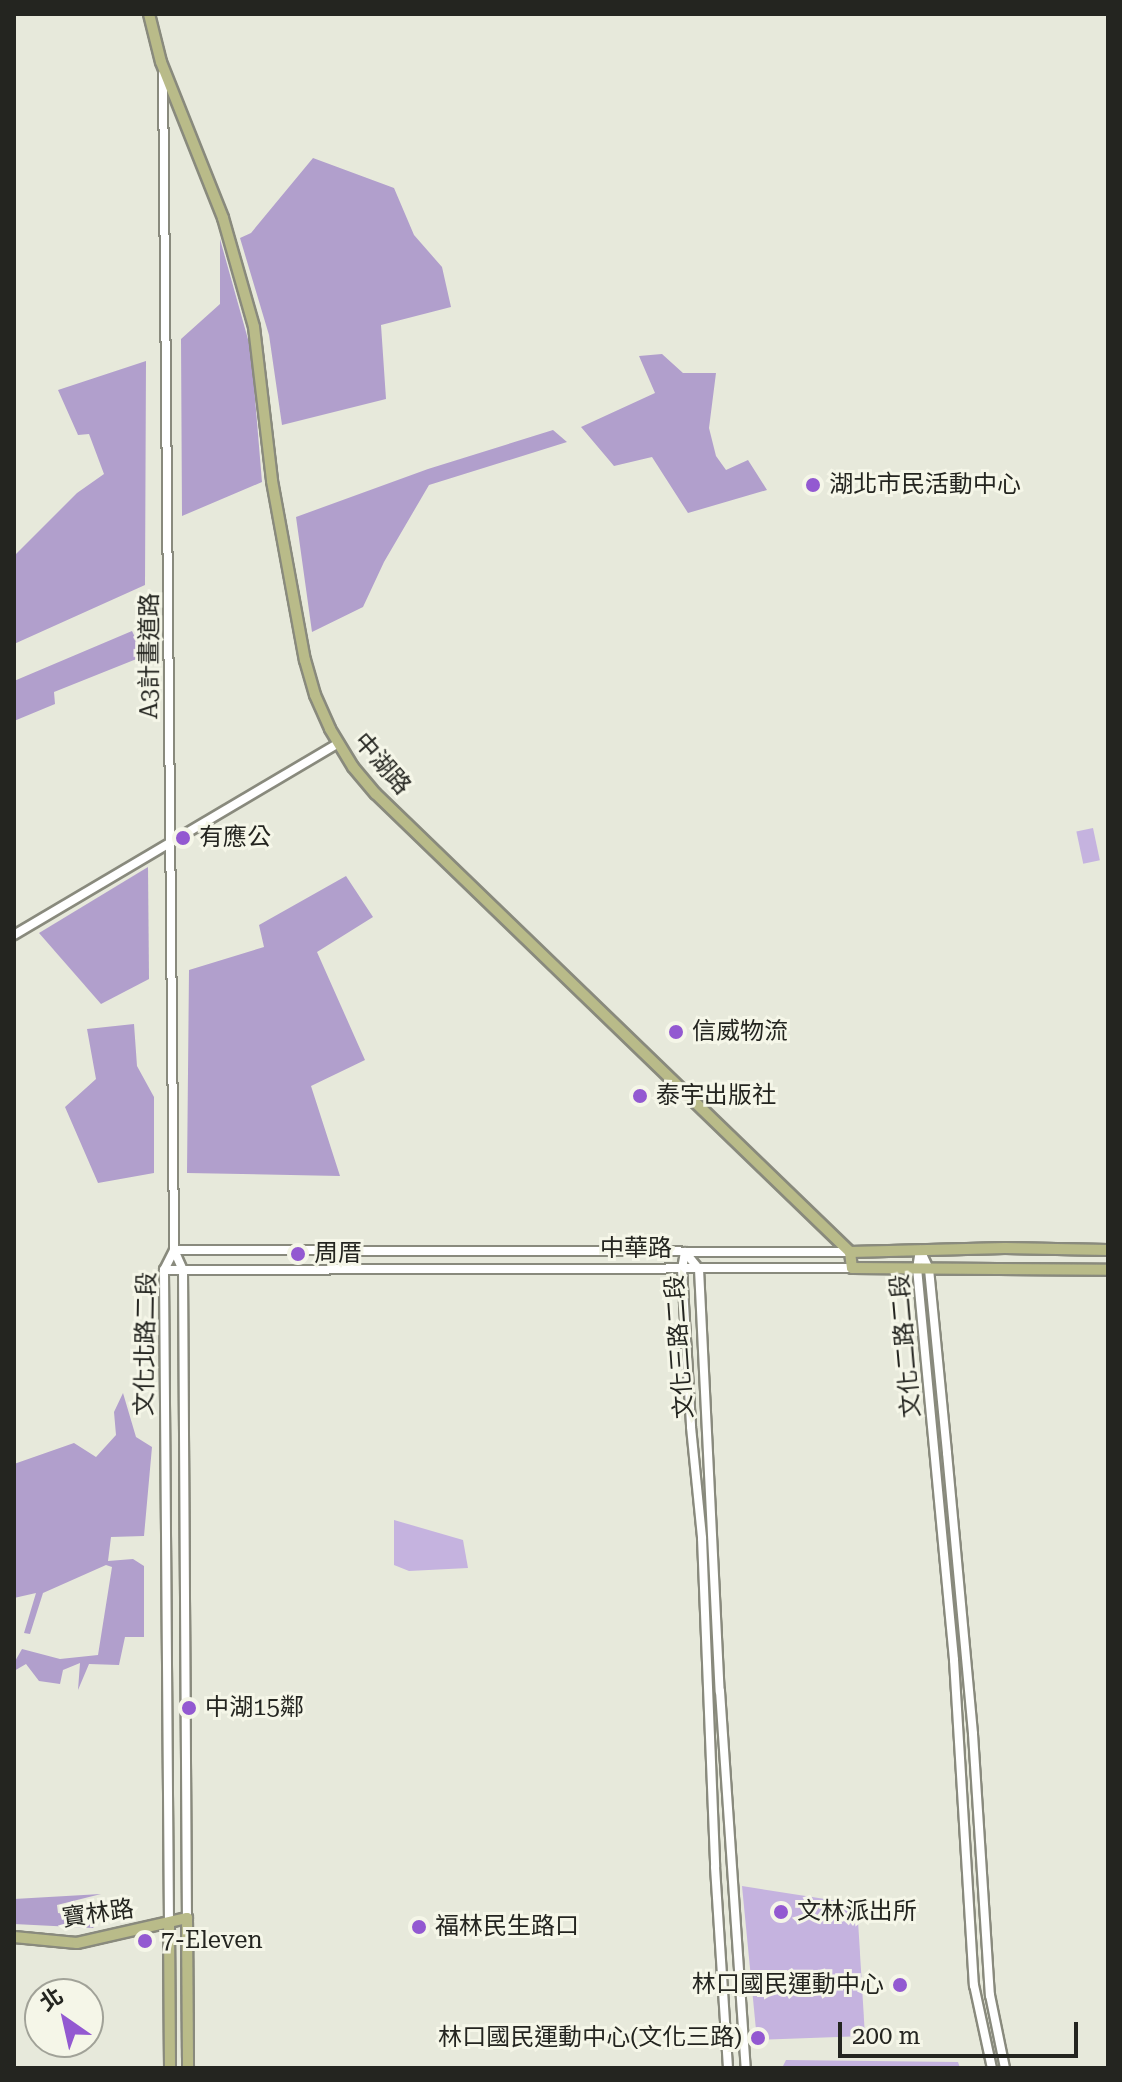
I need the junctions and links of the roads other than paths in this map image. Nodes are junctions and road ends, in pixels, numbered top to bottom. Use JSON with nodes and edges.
{"nodes":[{"id":1,"x":149,"y":14,"type":"edge"},
{"id":2,"x":161,"y":62,"type":"junction"},
{"id":3,"x":337,"y":744,"type":"junction"},
{"id":4,"x":171,"y":842,"type":"junction"},
{"id":5,"x":14,"y":935,"type":"edge"},
{"id":6,"x":174,"y":1250,"type":"junction"},
{"id":7,"x":920,"y":1250,"type":"junction"},
{"id":8,"x":1108,"y":1250,"type":"edge"},
{"id":9,"x":685,"y":1252,"type":"junction"},
{"id":10,"x":850,"y":1252,"type":"junction"},
{"id":11,"x":852,"y":1268,"type":"junction"},
{"id":12,"x":917,"y":1268,"type":"junction"},
{"id":13,"x":682,"y":1269,"type":"junction"},
{"id":14,"x":699,"y":1269,"type":"junction"},
{"id":15,"x":929,"y":1269,"type":"junction"},
{"id":16,"x":164,"y":1270,"type":"junction"},
{"id":17,"x":183,"y":1270,"type":"junction"},
{"id":18,"x":1108,"y":1270,"type":"edge"},
{"id":19,"x":187,"y":1918,"type":"junction"},
{"id":20,"x":169,"y":1924,"type":"junction"},
{"id":21,"x":14,"y":1937,"type":"edge"},
{"id":22,"x":170,"y":2068,"type":"edge"},
{"id":23,"x":188,"y":2068,"type":"edge"},
{"id":24,"x":728,"y":2068,"type":"edge"},
{"id":25,"x":746,"y":2068,"type":"edge"},
{"id":26,"x":992,"y":2068,"type":"edge"},
{"id":27,"x":1005,"y":2068,"type":"edge"}],
"edges":[{"from":1,"to":2,"type":"main road","name":"中湖路"},
{"from":2,"to":3,"type":"main road","name":"中湖路"},
{"from":2,"to":4,"type":"street","name":"A3計畫道路"},
{"from":3,"to":4,"type":"street"},
{"from":3,"to":10,"type":"main road","name":"中湖路"},
{"from":4,"to":5,"type":"street"},
{"from":4,"to":6,"type":"street","name":"A3計畫道路"},
{"from":6,"to":9,"type":"street","name":"中華路"},
{"from":6,"to":16,"type":"street","name":"文化北路二段"},
{"from":6,"to":17,"type":"street","name":"文化北路二段"},
{"from":7,"to":8,"type":"main road","name":"中華路"},
{"from":7,"to":10,"type":"main road","name":"中華路"},
{"from":7,"to":12,"type":"street","name":"文化二路二段"},
{"from":7,"to":15,"type":"street","name":"文化二路二段"},
{"from":9,"to":10,"type":"street","name":"中華路"},
{"from":9,"to":13,"type":"street","name":"文化三路二段"},
{"from":9,"to":14,"type":"street","name":"文化三路二段"},
{"from":10,"to":11,"type":"main road"},
{"from":11,"to":12,"type":"main road","name":"中華路"},
{"from":11,"to":14,"type":"street","name":"中華路"},
{"from":12,"to":15,"type":"main road","name":"中華路"},
{"from":12,"to":26,"type":"street","name":"文化二路二段"},
{"from":13,"to":14,"type":"street","name":"中華路"},
{"from":13,"to":17,"type":"street","name":"中華路"},
{"from":13,"to":24,"type":"street","name":"文化三路二段"},
{"from":14,"to":25,"type":"street","name":"文化三路二段"},
{"from":15,"to":18,"type":"main road","name":"中華路"},
{"from":15,"to":27,"type":"street","name":"文化二路二段"},
{"from":16,"to":17,"type":"street","name":"中華路"},
{"from":16,"to":20,"type":"street","name":"文化北路二段"},
{"from":17,"to":19,"type":"street","name":"文化北路二段"},
{"from":19,"to":20,"type":"main road","name":"寶林路"},
{"from":19,"to":23,"type":"main road","name":"文化北路二段"},
{"from":20,"to":21,"type":"main road","name":"寶林路"},
{"from":20,"to":22,"type":"main road","name":"文化北路二段"}]}
